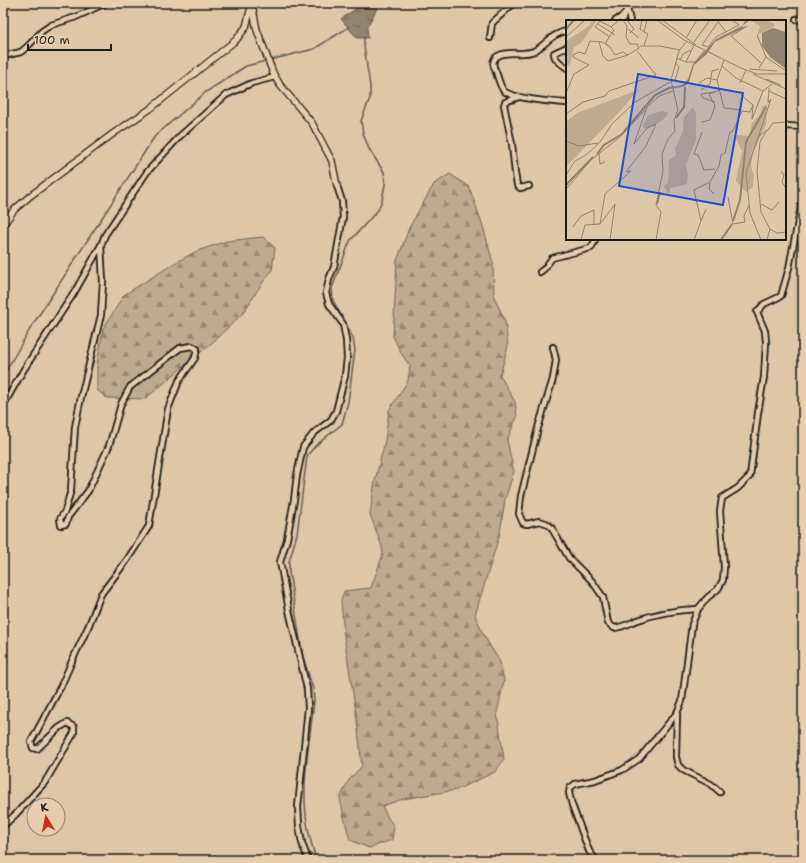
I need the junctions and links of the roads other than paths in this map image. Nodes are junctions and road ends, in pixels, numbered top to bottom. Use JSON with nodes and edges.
{"nodes":[{"id":1,"x":106,"y":3,"type":"edge"},
{"id":2,"x":252,"y":3,"type":"edge"},
{"id":3,"x":514,"y":3,"type":"edge"},
{"id":4,"x":626,"y":6,"type":"edge"},
{"id":5,"x":624,"y":15,"type":"junction"},
{"id":6,"x":796,"y":19,"type":"dead end"},
{"id":7,"x":616,"y":20,"type":"edge"},
{"id":8,"x":622,"y":20,"type":"edge"},
{"id":9,"x":630,"y":20,"type":"edge"},
{"id":10,"x":803,"y":21,"type":"edge"},
{"id":11,"x":566,"y":31,"type":"edge"},
{"id":12,"x":490,"y":38,"type":"dead end"},
{"id":13,"x":566,"y":47,"type":"edge"},
{"id":14,"x":3,"y":56,"type":"edge"},
{"id":15,"x":566,"y":67,"type":"edge"},
{"id":16,"x":274,"y":75,"type":"junction"},
{"id":17,"x":519,"y":97,"type":"junction"},
{"id":18,"x":566,"y":103,"type":"edge"},
{"id":19,"x":786,"y":126,"type":"edge"},
{"id":20,"x":803,"y":127,"type":"edge"},
{"id":21,"x":337,"y":186,"type":"joint"},
{"id":22,"x":529,"y":186,"type":"dead end"},
{"id":23,"x":803,"y":196,"type":"edge"},
{"id":24,"x":3,"y":225,"type":"edge"},
{"id":25,"x":595,"y":240,"type":"edge"},
{"id":26,"x":101,"y":245,"type":"junction"},
{"id":27,"x":540,"y":272,"type":"dead end"},
{"id":28,"x":553,"y":347,"type":"dead end"},
{"id":29,"x":3,"y":406,"type":"edge"},
{"id":30,"x":698,"y":609,"type":"junction"},
{"id":31,"x":677,"y":713,"type":"junction"},
{"id":32,"x":720,"y":792,"type":"dead end"},
{"id":33,"x":3,"y":826,"type":"edge"},
{"id":34,"x":308,"y":860,"type":"edge"},
{"id":35,"x":596,"y":860,"type":"edge"}],
"edges":[{"from":1,"to":14,"type":"street"},
{"from":2,"to":16,"type":"street"},
{"from":2,"to":24,"type":"street"},
{"from":3,"to":12,"type":"street"},
{"from":4,"to":5,"type":"street"},
{"from":4,"to":9,"type":"street"},
{"from":5,"to":7,"type":"street"},
{"from":5,"to":8,"type":"street"},
{"from":6,"to":10,"type":"street"},
{"from":11,"to":17,"type":"street"},
{"from":13,"to":15,"type":"street"},
{"from":16,"to":21,"type":"street"},
{"from":16,"to":26,"type":"street"},
{"from":17,"to":18,"type":"street"},
{"from":17,"to":22,"type":"street"},
{"from":19,"to":20,"type":"street"},
{"from":21,"to":34,"type":"street"},
{"from":23,"to":30,"type":"street"},
{"from":25,"to":27,"type":"street"},
{"from":26,"to":29,"type":"street"},
{"from":26,"to":33,"type":"street"},
{"from":28,"to":30,"type":"street"},
{"from":30,"to":31,"type":"street"},
{"from":31,"to":32,"type":"street"},
{"from":31,"to":35,"type":"street"}]}
